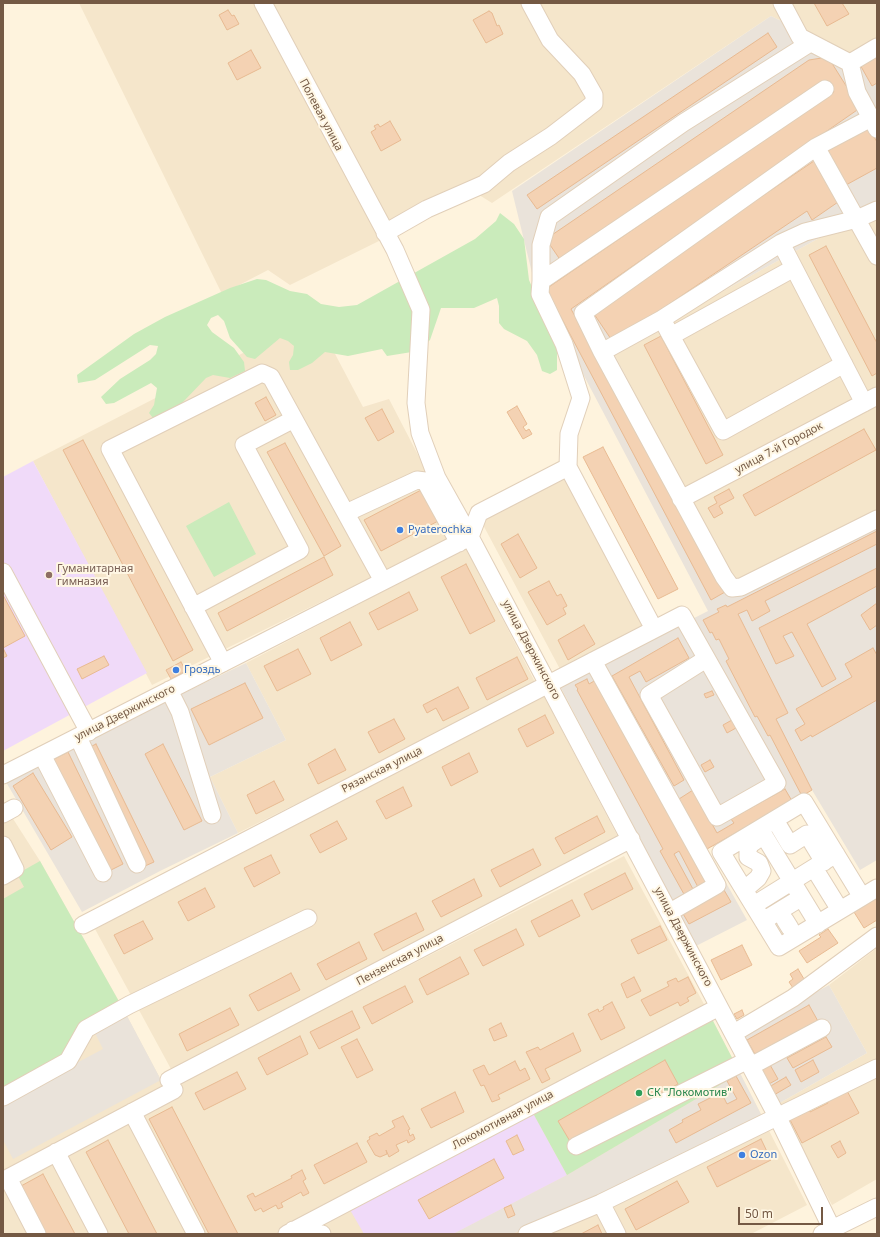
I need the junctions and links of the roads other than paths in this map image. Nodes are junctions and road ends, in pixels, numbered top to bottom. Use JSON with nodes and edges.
{"nodes":[{"id":1,"x":263,"y":3,"type":"edge"},
{"id":2,"x":530,"y":3,"type":"edge"},
{"id":3,"x":782,"y":3,"type":"edge"},
{"id":4,"x":810,"y":42,"type":"junction"},
{"id":5,"x":877,"y":47,"type":"edge"},
{"id":6,"x":850,"y":63,"type":"junction"},
{"id":7,"x":825,"y":89,"type":"dead end"},
{"id":8,"x":874,"y":124,"type":"edge"},
{"id":9,"x":816,"y":147,"type":"junction"},
{"id":10,"x":877,"y":210,"type":"edge"},
{"id":11,"x":857,"y":219,"type":"junction"},
{"id":12,"x":383,"y":230,"type":"junction"},
{"id":13,"x":781,"y":243,"type":"junction"},
{"id":14,"x":877,"y":256,"type":"edge"},
{"id":15,"x":794,"y":268,"type":"junction"},
{"id":16,"x":541,"y":281,"type":"junction"},
{"id":17,"x":662,"y":319,"type":"junction"},
{"id":18,"x":672,"y":336,"type":"junction"},
{"id":19,"x":602,"y":352,"type":"junction"},
{"id":20,"x":844,"y":364,"type":"junction"},
{"id":21,"x":871,"y":400,"type":"edge"},
{"id":22,"x":294,"y":419,"type":"junction"},
{"id":23,"x":568,"y":467,"type":"junction"},
{"id":24,"x":681,"y":499,"type":"junction"},
{"id":25,"x":346,"y":513,"type":"junction"},
{"id":26,"x":877,"y":519,"type":"edge"},
{"id":27,"x":464,"y":540,"type":"junction"},
{"id":28,"x":3,"y":572,"type":"edge"},
{"id":29,"x":383,"y":582,"type":"junction"},
{"id":30,"x":193,"y":607,"type":"junction"},
{"id":31,"x":654,"y":629,"type":"junction"},
{"id":32,"x":706,"y":658,"type":"junction"},
{"id":33,"x":593,"y":661,"type":"junction"},
{"id":34,"x":223,"y":663,"type":"junction"},
{"id":35,"x":549,"y":684,"type":"junction"},
{"id":36,"x":169,"y":690,"type":"junction"},
{"id":37,"x":83,"y":734,"type":"junction"},
{"id":38,"x":42,"y":755,"type":"junction"},
{"id":39,"x":3,"y":775,"type":"edge"},
{"id":40,"x":212,"y":815,"type":"dead end"},
{"id":41,"x":775,"y":820,"type":"junction"},
{"id":42,"x":762,"y":832,"type":"junction"},
{"id":43,"x":631,"y":839,"type":"junction"},
{"id":44,"x":3,"y":845,"type":"edge"},
{"id":45,"x":825,"y":861,"type":"junction"},
{"id":46,"x":137,"y":864,"type":"dead end"},
{"id":47,"x":103,"y":873,"type":"dead end"},
{"id":48,"x":3,"y":876,"type":"edge"},
{"id":49,"x":792,"y":881,"type":"junction"},
{"id":50,"x":877,"y":888,"type":"edge"},
{"id":51,"x":744,"y":890,"type":"junction"},
{"id":52,"x":862,"y":897,"type":"junction"},
{"id":53,"x":754,"y":905,"type":"junction"},
{"id":54,"x":840,"y":910,"type":"junction"},
{"id":55,"x":670,"y":912,"type":"junction"},
{"id":56,"x":786,"y":914,"type":"junction"},
{"id":57,"x":308,"y":918,"type":"dead end"},
{"id":58,"x":818,"y":924,"type":"junction"},
{"id":59,"x":83,"y":925,"type":"dead end"},
{"id":60,"x":877,"y":936,"type":"edge"},
{"id":61,"x":720,"y":1007,"type":"junction"},
{"id":62,"x":822,"y":1028,"type":"dead end"},
{"id":63,"x":734,"y":1033,"type":"junction"},
{"id":64,"x":750,"y":1063,"type":"junction"},
{"id":65,"x":877,"y":1068,"type":"edge"},
{"id":66,"x":3,"y":1097,"type":"edge"},
{"id":67,"x":132,"y":1112,"type":"junction"},
{"id":68,"x":778,"y":1118,"type":"junction"},
{"id":69,"x":576,"y":1146,"type":"dead end"},
{"id":70,"x":56,"y":1152,"type":"junction"},
{"id":71,"x":601,"y":1203,"type":"junction"},
{"id":72,"x":874,"y":1212,"type":"edge"},
{"id":73,"x":290,"y":1232,"type":"edge"},
{"id":74,"x":827,"y":1232,"type":"edge"},
{"id":75,"x":37,"y":1234,"type":"edge"},
{"id":76,"x":99,"y":1234,"type":"edge"},
{"id":77,"x":196,"y":1234,"type":"edge"},
{"id":78,"x":322,"y":1234,"type":"edge"},
{"id":79,"x":527,"y":1234,"type":"edge"},
{"id":80,"x":617,"y":1234,"type":"edge"}],
"edges":[{"from":1,"to":12,"type":"street","name":"Полевая улица"},
{"from":2,"to":12,"type":"street"},
{"from":3,"to":4,"type":"street"},
{"from":4,"to":6,"type":"street"},
{"from":4,"to":16,"type":"street"},
{"from":5,"to":6,"type":"street"},
{"from":6,"to":8,"type":"street"},
{"from":7,"to":16,"type":"street"},
{"from":8,"to":9,"type":"street"},
{"from":9,"to":11,"type":"street"},
{"from":9,"to":19,"type":"street"},
{"from":10,"to":11,"type":"street"},
{"from":11,"to":13,"type":"street"},
{"from":11,"to":14,"type":"street"},
{"from":12,"to":27,"type":"street","name":"Полевая улица"},
{"from":13,"to":15,"type":"street"},
{"from":13,"to":17,"type":"street"},
{"from":15,"to":18,"type":"street"},
{"from":15,"to":20,"type":"street"},
{"from":16,"to":23,"type":"street"},
{"from":17,"to":18,"type":"street"},
{"from":17,"to":19,"type":"street"},
{"from":18,"to":20,"type":"street"},
{"from":19,"to":24,"type":"street"},
{"from":20,"to":21,"type":"street"},
{"from":21,"to":24,"type":"street","name":"улица 7-й Городок"},
{"from":22,"to":25,"type":"street"},
{"from":22,"to":30,"type":"street"},
{"from":22,"to":30,"type":"street"},
{"from":23,"to":27,"type":"street"},
{"from":23,"to":31,"type":"street"},
{"from":24,"to":26,"type":"street"},
{"from":25,"to":27,"type":"street"},
{"from":25,"to":29,"type":"street"},
{"from":27,"to":29,"type":"street","name":"улица Дзержинского"},
{"from":27,"to":35,"type":"street","name":"улица Дзержинского"},
{"from":28,"to":37,"type":"street"},
{"from":29,"to":34,"type":"street","name":"улица Дзержинского"},
{"from":30,"to":34,"type":"street"},
{"from":31,"to":32,"type":"street","name":"Рязанская улица"},
{"from":31,"to":33,"type":"street","name":"Рязанская улица"},
{"from":32,"to":32,"type":"street"},
{"from":33,"to":35,"type":"street","name":"Рязанская улица"},
{"from":33,"to":55,"type":"street"},
{"from":34,"to":36,"type":"street","name":"улица Дзержинского"},
{"from":35,"to":43,"type":"street","name":"улица Дзержинского"},
{"from":35,"to":59,"type":"street","name":"Рязанская улица"},
{"from":36,"to":37,"type":"street","name":"улица Дзержинского"},
{"from":36,"to":40,"type":"street"},
{"from":37,"to":38,"type":"street","name":"улица Дзержинского"},
{"from":37,"to":46,"type":"street"},
{"from":38,"to":39,"type":"street","name":"улица Дзержинского"},
{"from":38,"to":47,"type":"street"},
{"from":41,"to":42,"type":"street"},
{"from":41,"to":45,"type":"street"},
{"from":41,"to":45,"type":"street"},
{"from":42,"to":49,"type":"street"},
{"from":42,"to":51,"type":"street"},
{"from":42,"to":51,"type":"street"},
{"from":43,"to":55,"type":"street","name":"улица Дзержинского"},
{"from":43,"to":67,"type":"street","name":"Пензенская улица"},
{"from":44,"to":48,"type":"street"},
{"from":45,"to":49,"type":"street"},
{"from":45,"to":52,"type":"street"},
{"from":45,"to":54,"type":"street"},
{"from":49,"to":53,"type":"street"},
{"from":49,"to":56,"type":"street"},
{"from":50,"to":52,"type":"street"},
{"from":51,"to":53,"type":"street"},
{"from":52,"to":54,"type":"street"},
{"from":53,"to":56,"type":"street"},
{"from":54,"to":58,"type":"street"},
{"from":55,"to":61,"type":"street","name":"улица Дзержинского"},
{"from":56,"to":58,"type":"street"},
{"from":56,"to":58,"type":"street"},
{"from":57,"to":66,"type":"street"},
{"from":60,"to":63,"type":"street"},
{"from":61,"to":63,"type":"street","name":"улица Дзержинского"},
{"from":61,"to":73,"type":"street","name":"Локомотивная улица"},
{"from":62,"to":64,"type":"street"},
{"from":63,"to":64,"type":"street","name":"улица Дзержинского"},
{"from":64,"to":68,"type":"street","name":"улица Дзержинского"},
{"from":64,"to":69,"type":"street"},
{"from":65,"to":68,"type":"street"},
{"from":67,"to":70,"type":"street","name":"Пензенская улица"},
{"from":67,"to":77,"type":"street"},
{"from":68,"to":71,"type":"street"},
{"from":68,"to":74,"type":"street","name":"улица Дзержинского"},
{"from":70,"to":75,"type":"street","name":"Пензенская улица"},
{"from":70,"to":76,"type":"street"},
{"from":71,"to":79,"type":"street"},
{"from":71,"to":80,"type":"street"},
{"from":72,"to":74,"type":"street"},
{"from":73,"to":78,"type":"street"}]}
